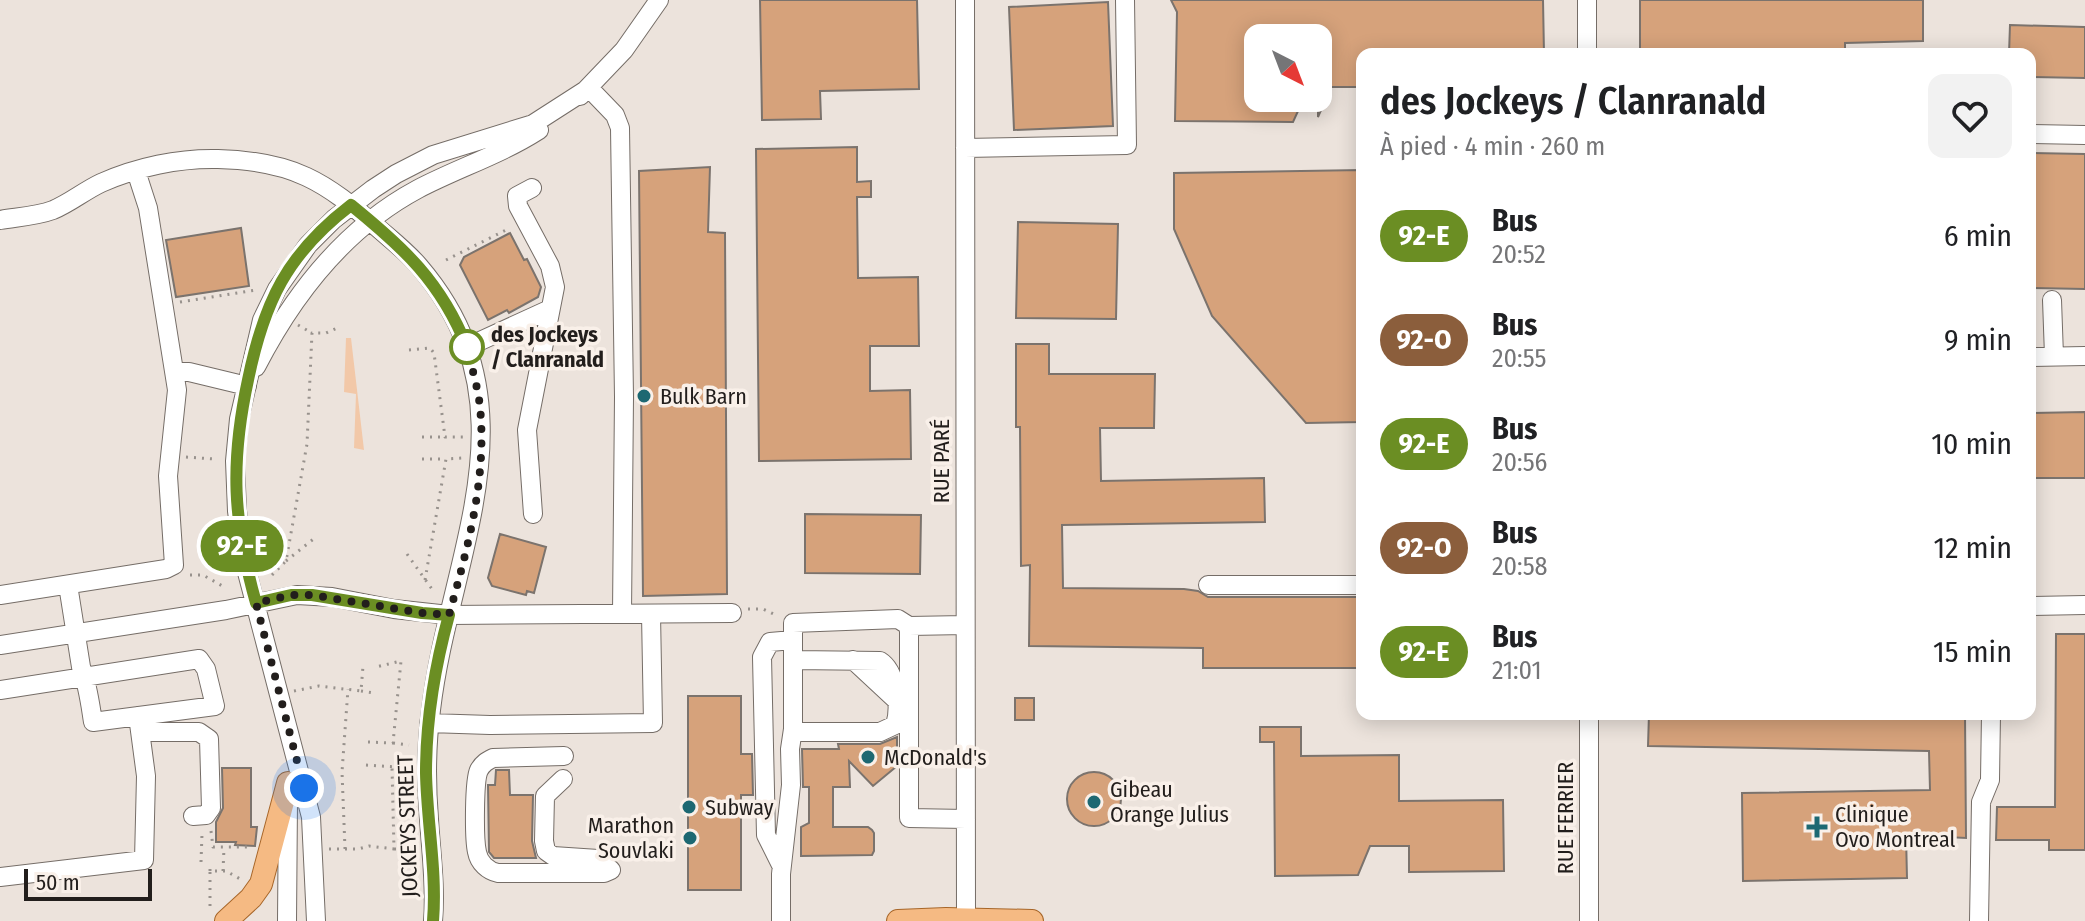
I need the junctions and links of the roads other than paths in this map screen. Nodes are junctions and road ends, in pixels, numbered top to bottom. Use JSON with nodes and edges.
{"nodes":[{"id":1,"x":659,"y":0,"type":"edge"},
{"id":2,"x":965,"y":0,"type":"edge"},
{"id":3,"x":1125,"y":0,"type":"edge"},
{"id":4,"x":1587,"y":0,"type":"edge"},
{"id":5,"x":1587,"y":48,"type":"edge"},
{"id":6,"x":589,"y":88,"type":"junction"},
{"id":7,"x":2036,"y":134,"type":"edge"},
{"id":8,"x":2085,"y":135,"type":"edge"},
{"id":9,"x":965,"y":148,"type":"junction"},
{"id":10,"x":136,"y":171,"type":"junction"},
{"id":11,"x":532,"y":188,"type":"dead end"},
{"id":12,"x":351,"y":205,"type":"junction"},
{"id":13,"x":0,"y":220,"type":"edge"},
{"id":14,"x":371,"y":221,"type":"junction"},
{"id":15,"x":2052,"y":300,"type":"dead end"},
{"id":16,"x":550,"y":309,"type":"junction"},
{"id":17,"x":467,"y":347,"type":"junction"},
{"id":18,"x":2054,"y":356,"type":"junction"},
{"id":19,"x":2085,"y":356,"type":"edge"},
{"id":20,"x":2036,"y":357,"type":"edge"},
{"id":21,"x":174,"y":372,"type":"junction"},
{"id":22,"x":247,"y":386,"type":"junction"},
{"id":23,"x":533,"y":514,"type":"dead end"},
{"id":24,"x":68,"y":585,"type":"junction"},
{"id":25,"x":1208,"y":585,"type":"dead end"},
{"id":26,"x":1356,"y":585,"type":"edge"},
{"id":27,"x":0,"y":595,"type":"edge"},
{"id":28,"x":256,"y":603,"type":"junction"},
{"id":29,"x":2085,"y":605,"type":"edge"},
{"id":30,"x":2036,"y":609,"type":"edge"},
{"id":31,"x":736,"y":611,"type":"road end"},
{"id":32,"x":622,"y":614,"type":"junction"},
{"id":33,"x":651,"y":614,"type":"junction"},
{"id":34,"x":449,"y":615,"type":"junction"},
{"id":35,"x":965,"y":625,"type":"junction"},
{"id":36,"x":909,"y":626,"type":"junction"},
{"id":37,"x":75,"y":633,"type":"junction"},
{"id":38,"x":793,"y":640,"type":"junction"},
{"id":39,"x":0,"y":645,"type":"edge"},
{"id":40,"x":794,"y":660,"type":"junction"},
{"id":41,"x":84,"y":675,"type":"junction"},
{"id":42,"x":0,"y":690,"type":"edge"},
{"id":43,"x":1589,"y":720,"type":"edge"},
{"id":44,"x":1991,"y":720,"type":"edge"},
{"id":45,"x":429,"y":723,"type":"junction"},
{"id":46,"x":139,"y":724,"type":"junction"},
{"id":47,"x":288,"y":731,"type":"junction"},
{"id":48,"x":793,"y":732,"type":"junction"},
{"id":49,"x":564,"y":756,"type":"dead end"},
{"id":50,"x":563,"y":779,"type":"dead end"},
{"id":51,"x":288,"y":783,"type":"junction"},
{"id":52,"x":966,"y":819,"type":"junction"},
{"id":53,"x":194,"y":823,"type":"road end"},
{"id":54,"x":782,"y":865,"type":"junction"},
{"id":55,"x":0,"y":877,"type":"edge"},
{"id":56,"x":218,"y":914,"type":"edge"},
{"id":57,"x":966,"y":920,"type":"edge"},
{"id":58,"x":287,"y":921,"type":"edge"},
{"id":59,"x":316,"y":921,"type":"edge"},
{"id":60,"x":433,"y":921,"type":"edge"},
{"id":61,"x":781,"y":921,"type":"edge"},
{"id":62,"x":898,"y":921,"type":"edge"},
{"id":63,"x":1032,"y":921,"type":"edge"},
{"id":64,"x":1589,"y":921,"type":"edge"},
{"id":65,"x":1979,"y":921,"type":"edge"}],
"edges":[{"from":1,"to":6,"type":"street"},
{"from":2,"to":9,"type":"street","name":"RUE PARÉ"},
{"from":3,"to":9,"type":"street"},
{"from":4,"to":5,"type":"street"},
{"from":6,"to":12,"type":"street"},
{"from":6,"to":14,"type":"street"},
{"from":6,"to":32,"type":"street"},
{"from":7,"to":8,"type":"street"},
{"from":9,"to":35,"type":"street","name":"RUE PARÉ"},
{"from":10,"to":12,"type":"street","name":"JOCKEYS STREET"},
{"from":10,"to":13,"type":"street","name":"JOCKEYS STREET"},
{"from":10,"to":21,"type":"street"},
{"from":11,"to":16,"type":"street"},
{"from":12,"to":14,"type":"street","name":"JOCKEYS STREET"},
{"from":12,"to":22,"type":"street"},
{"from":14,"to":17,"type":"street","name":"JOCKEYS STREET"},
{"from":14,"to":22,"type":"street"},
{"from":15,"to":18,"type":"street"},
{"from":16,"to":17,"type":"street"},
{"from":16,"to":23,"type":"street"},
{"from":17,"to":34,"type":"street","name":"JOCKEYS STREET"},
{"from":18,"to":19,"type":"street"},
{"from":18,"to":20,"type":"street"},
{"from":21,"to":22,"type":"street"},
{"from":21,"to":24,"type":"street"},
{"from":22,"to":28,"type":"street"},
{"from":24,"to":27,"type":"street"},
{"from":24,"to":37,"type":"street"},
{"from":25,"to":26,"type":"street"},
{"from":28,"to":34,"type":"street"},
{"from":28,"to":37,"type":"street"},
{"from":28,"to":47,"type":"street"},
{"from":29,"to":30,"type":"street"},
{"from":31,"to":33,"type":"street"},
{"from":32,"to":33,"type":"street"},
{"from":32,"to":34,"type":"street"},
{"from":33,"to":45,"type":"street"},
{"from":34,"to":45,"type":"street","name":"JOCKEYS STREET"},
{"from":35,"to":36,"type":"street"},
{"from":35,"to":52,"type":"street","name":"RUE PARÉ"},
{"from":36,"to":38,"type":"street"},
{"from":36,"to":52,"type":"street"},
{"from":37,"to":39,"type":"street"},
{"from":37,"to":41,"type":"street"},
{"from":38,"to":40,"type":"street"},
{"from":38,"to":54,"type":"street"},
{"from":40,"to":48,"type":"street"},
{"from":40,"to":48,"type":"street"},
{"from":41,"to":42,"type":"street"},
{"from":41,"to":46,"type":"street"},
{"from":41,"to":46,"type":"street"},
{"from":43,"to":64,"type":"street","name":"RUE FERRIER"},
{"from":44,"to":65,"type":"street"},
{"from":45,"to":60,"type":"street","name":"JOCKEYS STREET"},
{"from":46,"to":53,"type":"street"},
{"from":46,"to":55,"type":"street"},
{"from":47,"to":51,"type":"street"},
{"from":47,"to":59,"type":"street"},
{"from":48,"to":54,"type":"street"},
{"from":49,"to":50,"type":"street"},
{"from":51,"to":56,"type":"main road"},
{"from":51,"to":58,"type":"street"},
{"from":52,"to":57,"type":"street","name":"RUE PARÉ"},
{"from":54,"to":61,"type":"street"},
{"from":57,"to":62,"type":"main road"},
{"from":57,"to":63,"type":"main road"}]}
